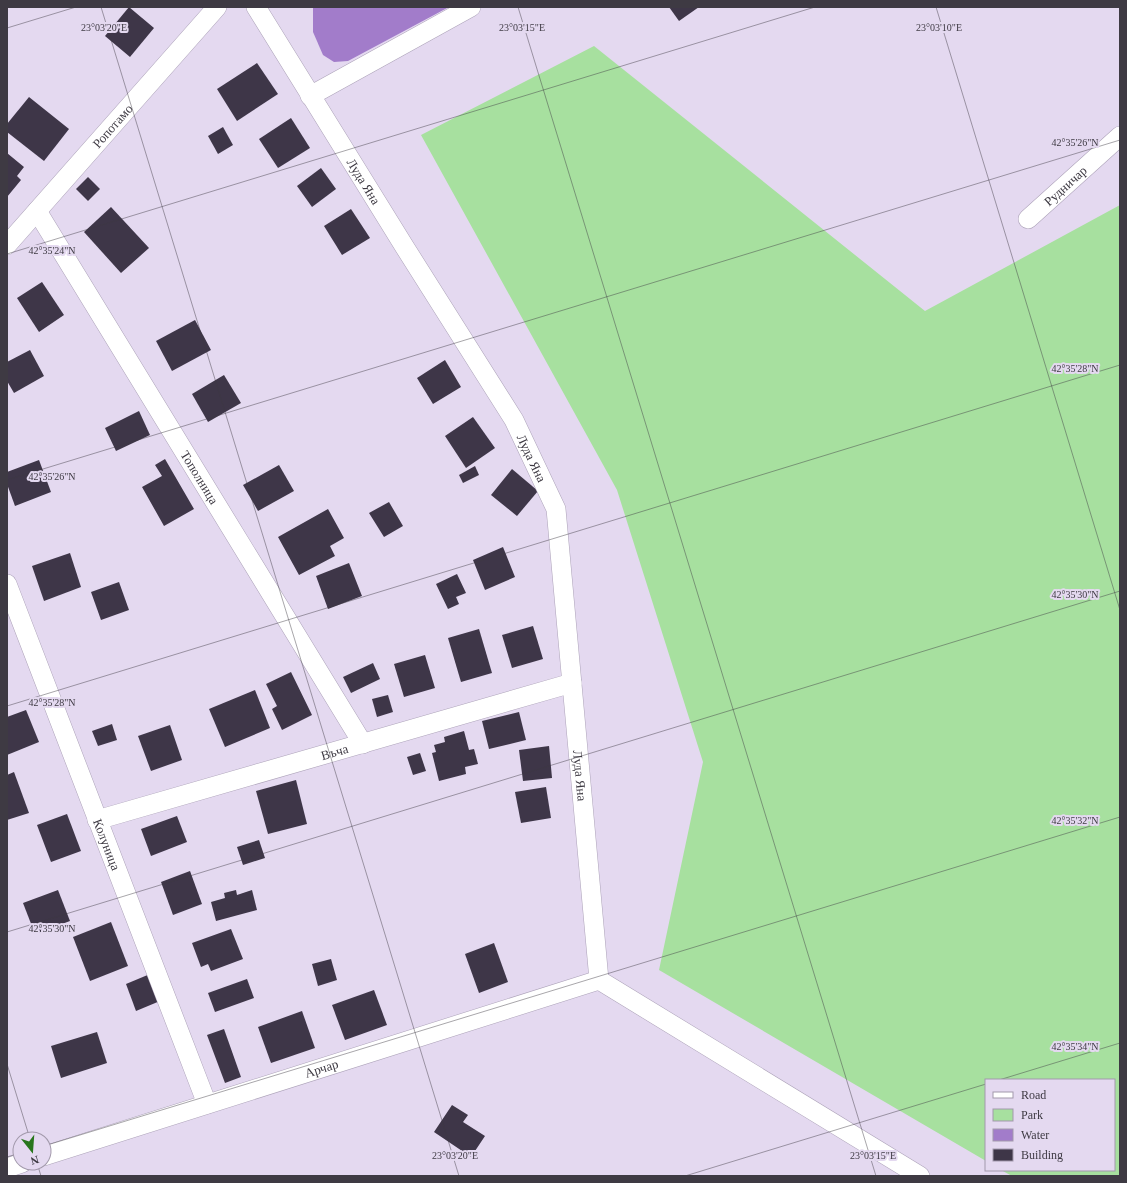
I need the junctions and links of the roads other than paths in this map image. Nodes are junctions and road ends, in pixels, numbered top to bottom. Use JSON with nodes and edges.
{"nodes":[{"id":1,"x":217,"y":7,"type":"edge"},
{"id":2,"x":256,"y":7,"type":"edge"},
{"id":3,"x":472,"y":7,"type":"edge"},
{"id":4,"x":310,"y":96,"type":"junction"},
{"id":5,"x":1120,"y":136,"type":"edge"},
{"id":6,"x":38,"y":211,"type":"junction"},
{"id":7,"x":1028,"y":219,"type":"dead end"},
{"id":8,"x":7,"y":245,"type":"edge"},
{"id":9,"x":7,"y":584,"type":"edge"},
{"id":10,"x":572,"y":683,"type":"junction"},
{"id":11,"x":363,"y":744,"type":"junction"},
{"id":12,"x":98,"y":820,"type":"junction"},
{"id":13,"x":599,"y":980,"type":"junction"},
{"id":14,"x":207,"y":1104,"type":"junction"},
{"id":15,"x":52,"y":1153,"type":"edge"},
{"id":16,"x":920,"y":1176,"type":"edge"}],
"edges":[{"from":1,"to":6,"type":"street","name":"Ропотамо"},
{"from":2,"to":4,"type":"street","name":"Луда Яна"},
{"from":3,"to":4,"type":"street"},
{"from":4,"to":10,"type":"street","name":"Луда Яна"},
{"from":5,"to":7,"type":"street","name":"Рудничар"},
{"from":6,"to":8,"type":"street","name":"Ропотамо"},
{"from":6,"to":11,"type":"street","name":"Тополница"},
{"from":9,"to":12,"type":"street","name":"Колуница"},
{"from":10,"to":11,"type":"street","name":"Въча"},
{"from":10,"to":13,"type":"street","name":"Луда Яна"},
{"from":11,"to":12,"type":"street","name":"Въча"},
{"from":12,"to":14,"type":"street","name":"Колуница"},
{"from":13,"to":14,"type":"street","name":"Арчар"},
{"from":13,"to":16,"type":"street"},
{"from":14,"to":15,"type":"street","name":"Арчар"}]}
